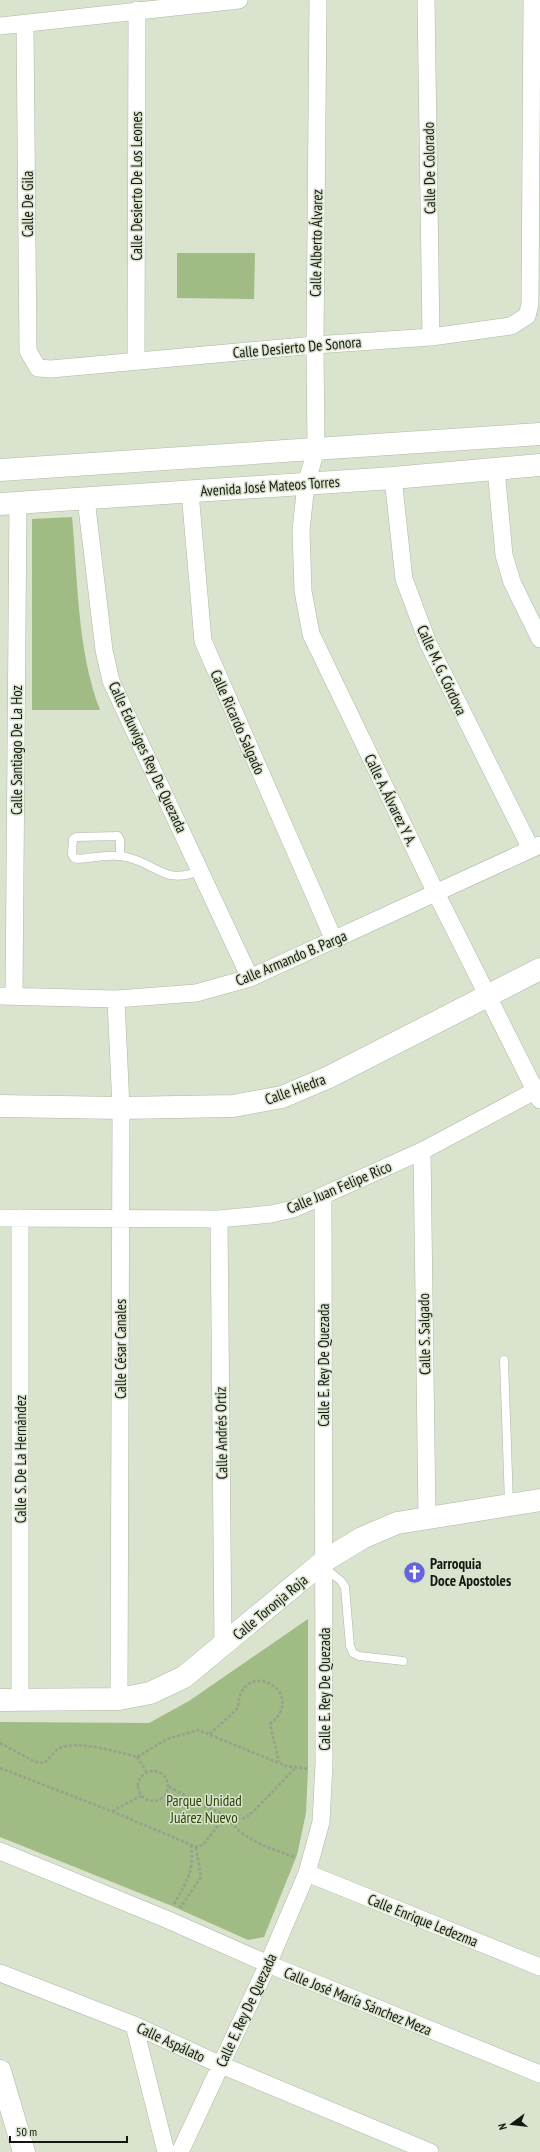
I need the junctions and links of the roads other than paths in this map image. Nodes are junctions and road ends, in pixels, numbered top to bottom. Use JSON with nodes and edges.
{"nodes":[{"id":1,"x":239,"y":0,"type":"edge"},
{"id":2,"x":318,"y":0,"type":"edge"},
{"id":3,"x":426,"y":0,"type":"edge"},
{"id":4,"x":532,"y":0,"type":"edge"},
{"id":5,"x":137,"y":10,"type":"junction"},
{"id":6,"x":25,"y":24,"type":"junction"},
{"id":7,"x":0,"y":26,"type":"edge"},
{"id":8,"x":431,"y":337,"type":"junction"},
{"id":9,"x":315,"y":344,"type":"junction"},
{"id":10,"x":136,"y":361,"type":"junction"},
{"id":11,"x":51,"y":369,"type":"joint"},
{"id":12,"x":540,"y":434,"type":"edge"},
{"id":13,"x":316,"y":450,"type":"junction"},
{"id":14,"x":540,"y":465,"type":"edge"},
{"id":15,"x":496,"y":469,"type":"junction"},
{"id":16,"x":0,"y":470,"type":"edge"},
{"id":17,"x":393,"y":478,"type":"junction"},
{"id":18,"x":306,"y":484,"type":"junction"},
{"id":19,"x":190,"y":492,"type":"junction"},
{"id":20,"x":86,"y":498,"type":"junction"},
{"id":21,"x":9,"y":504,"type":"edge"},
{"id":22,"x":540,"y":639,"type":"edge"},
{"id":23,"x":536,"y":847,"type":"edge"},
{"id":24,"x":120,"y":856,"type":"junction"},
{"id":25,"x":200,"y":871,"type":"junction"},
{"id":26,"x":436,"y":893,"type":"junction"},
{"id":27,"x":334,"y":940,"type":"junction"},
{"id":28,"x":540,"y":969,"type":"edge"},
{"id":29,"x":250,"y":978,"type":"junction"},
{"id":30,"x":7,"y":996,"type":"edge"},
{"id":31,"x":488,"y":996,"type":"junction"},
{"id":32,"x":116,"y":999,"type":"junction"},
{"id":33,"x":538,"y":1093,"type":"edge"},
{"id":34,"x":0,"y":1106,"type":"edge"},
{"id":35,"x":121,"y":1108,"type":"junction"},
{"id":36,"x":422,"y":1151,"type":"junction"},
{"id":37,"x":322,"y":1196,"type":"junction"},
{"id":38,"x":0,"y":1218,"type":"edge"},
{"id":39,"x":20,"y":1218,"type":"junction"},
{"id":40,"x":120,"y":1219,"type":"junction"},
{"id":41,"x":219,"y":1219,"type":"junction"},
{"id":42,"x":504,"y":1360,"type":"dead end"},
{"id":43,"x":540,"y":1500,"type":"edge"},
{"id":44,"x":509,"y":1504,"type":"junction"},
{"id":45,"x":427,"y":1517,"type":"junction"},
{"id":46,"x":324,"y":1564,"type":"junction"},
{"id":47,"x":223,"y":1646,"type":"junction"},
{"id":48,"x":404,"y":1661,"type":"dead end"},
{"id":49,"x":10,"y":1700,"type":"edge"},
{"id":50,"x":119,"y":1700,"type":"junction"},
{"id":51,"x":0,"y":1851,"type":"edge"},
{"id":52,"x":308,"y":1867,"type":"junction"},
{"id":53,"x":268,"y":1964,"type":"junction"},
{"id":54,"x":540,"y":1967,"type":"edge"},
{"id":55,"x":0,"y":1973,"type":"edge"},
{"id":56,"x":134,"y":2025,"type":"junction"},
{"id":57,"x":221,"y":2065,"type":"junction"},
{"id":58,"x":0,"y":2071,"type":"edge"},
{"id":59,"x":540,"y":2074,"type":"edge"},
{"id":60,"x":24,"y":2152,"type":"edge"},
{"id":61,"x":166,"y":2152,"type":"edge"},
{"id":62,"x":180,"y":2152,"type":"edge"},
{"id":63,"x":430,"y":2152,"type":"edge"}],
"edges":[{"from":1,"to":5,"type":"street"},
{"from":2,"to":9,"type":"street","name":"Calle Alberto Álvarez"},
{"from":3,"to":8,"type":"street","name":"Calle De Colorado"},
{"from":4,"to":8,"type":"street","name":"Calle Desierto De Sonora"},
{"from":5,"to":6,"type":"street"},
{"from":5,"to":10,"type":"street","name":"Calle Desierto De Los Leones"},
{"from":6,"to":7,"type":"street"},
{"from":6,"to":11,"type":"street","name":"Calle De Gila"},
{"from":8,"to":9,"type":"street","name":"Calle Desierto De Sonora"},
{"from":9,"to":10,"type":"street","name":"Calle Desierto De Sonora"},
{"from":9,"to":13,"type":"street","name":"Calle Alberto Álvarez"},
{"from":10,"to":11,"type":"street","name":"Calle Desierto De Sonora"},
{"from":12,"to":13,"type":"street"},
{"from":13,"to":16,"type":"street"},
{"from":13,"to":18,"type":"street","name":"Calle Alberto Álvarez"},
{"from":14,"to":15,"type":"street","name":"Avenida José Mateos Torres"},
{"from":15,"to":17,"type":"street","name":"Avenida José Mateos Torres"},
{"from":15,"to":22,"type":"street"},
{"from":17,"to":18,"type":"street","name":"Avenida José Mateos Torres"},
{"from":17,"to":23,"type":"street","name":"Calle M. G. Córdova"},
{"from":18,"to":19,"type":"street","name":"Avenida José Mateos Torres"},
{"from":18,"to":26,"type":"street","name":"Calle A. Álvarez Y A."},
{"from":19,"to":20,"type":"street","name":"Avenida José Mateos Torres"},
{"from":19,"to":27,"type":"street","name":"Calle Ricardo Salgado"},
{"from":20,"to":21,"type":"street","name":"Avenida José Mateos Torres"},
{"from":20,"to":25,"type":"street","name":"Calle Eduwiges Rey De Quezada"},
{"from":21,"to":30,"type":"street","name":"Calle Santiago De La Hoz"},
{"from":23,"to":26,"type":"street","name":"Calle Armando B. Parga"},
{"from":24,"to":24,"type":"lane"},
{"from":24,"to":25,"type":"lane"},
{"from":25,"to":29,"type":"street","name":"Calle Eduwiges Rey De Quezada"},
{"from":26,"to":27,"type":"street","name":"Calle Armando B. Parga"},
{"from":26,"to":31,"type":"street","name":"Calle A. Álvarez Y A."},
{"from":27,"to":29,"type":"street","name":"Calle Armando B. Parga"},
{"from":28,"to":31,"type":"street","name":"Calle Hiedra"},
{"from":29,"to":32,"type":"street","name":"Calle Armando B. Parga"},
{"from":30,"to":32,"type":"street","name":"Calle Armando B. Parga"},
{"from":31,"to":33,"type":"street","name":"Calle A. Álvarez Y A."},
{"from":31,"to":35,"type":"street","name":"Calle Hiedra"},
{"from":32,"to":35,"type":"street","name":"Calle César Canales"},
{"from":33,"to":36,"type":"street","name":"Calle Juan Felipe Rico"},
{"from":34,"to":35,"type":"street","name":"Calle Hiedra"},
{"from":35,"to":40,"type":"street","name":"Calle César Canales"},
{"from":36,"to":37,"type":"street","name":"Calle Juan Felipe Rico"},
{"from":36,"to":45,"type":"street","name":"Calle S. Salgado"},
{"from":37,"to":41,"type":"street","name":"Calle Juan Felipe Rico"},
{"from":37,"to":46,"type":"street","name":"Calle E. Rey De Quezada"},
{"from":38,"to":39,"type":"street","name":"Calle Juan Felipe Rico"},
{"from":39,"to":40,"type":"street","name":"Calle Juan Felipe Rico"},
{"from":39,"to":49,"type":"street","name":"Calle S. De La Hernández"},
{"from":40,"to":41,"type":"street","name":"Calle Juan Felipe Rico"},
{"from":40,"to":50,"type":"street","name":"Calle César Canales"},
{"from":41,"to":47,"type":"street","name":"Calle Andrés Ortiz"},
{"from":42,"to":44,"type":"lane"},
{"from":43,"to":44,"type":"street","name":"Calle Toronja Roja"},
{"from":44,"to":45,"type":"street","name":"Calle Toronja Roja"},
{"from":45,"to":46,"type":"street","name":"Calle Toronja Roja"},
{"from":46,"to":47,"type":"street","name":"Calle Toronja Roja"},
{"from":46,"to":48,"type":"lane"},
{"from":46,"to":52,"type":"street","name":"Calle E. Rey De Quezada"},
{"from":47,"to":50,"type":"street","name":"Calle Toronja Roja"},
{"from":49,"to":50,"type":"street","name":"Calle Toronja Roja"},
{"from":51,"to":53,"type":"street","name":"Calle José María Sánchez Meza"},
{"from":52,"to":53,"type":"street","name":"Calle E. Rey De Quezada"},
{"from":52,"to":54,"type":"street","name":"Calle Enrique Ledezma"},
{"from":53,"to":57,"type":"street","name":"Calle E. Rey De Quezada"},
{"from":53,"to":59,"type":"street","name":"Calle José María Sánchez Meza"},
{"from":55,"to":56,"type":"street","name":"Calle Aspálato"},
{"from":56,"to":57,"type":"street","name":"Calle Aspálato"},
{"from":56,"to":61,"type":"street"},
{"from":57,"to":62,"type":"street","name":"Calle E. Rey De Quezada"},
{"from":57,"to":63,"type":"street","name":"Calle Aspálato"},
{"from":58,"to":60,"type":"street"}]}
